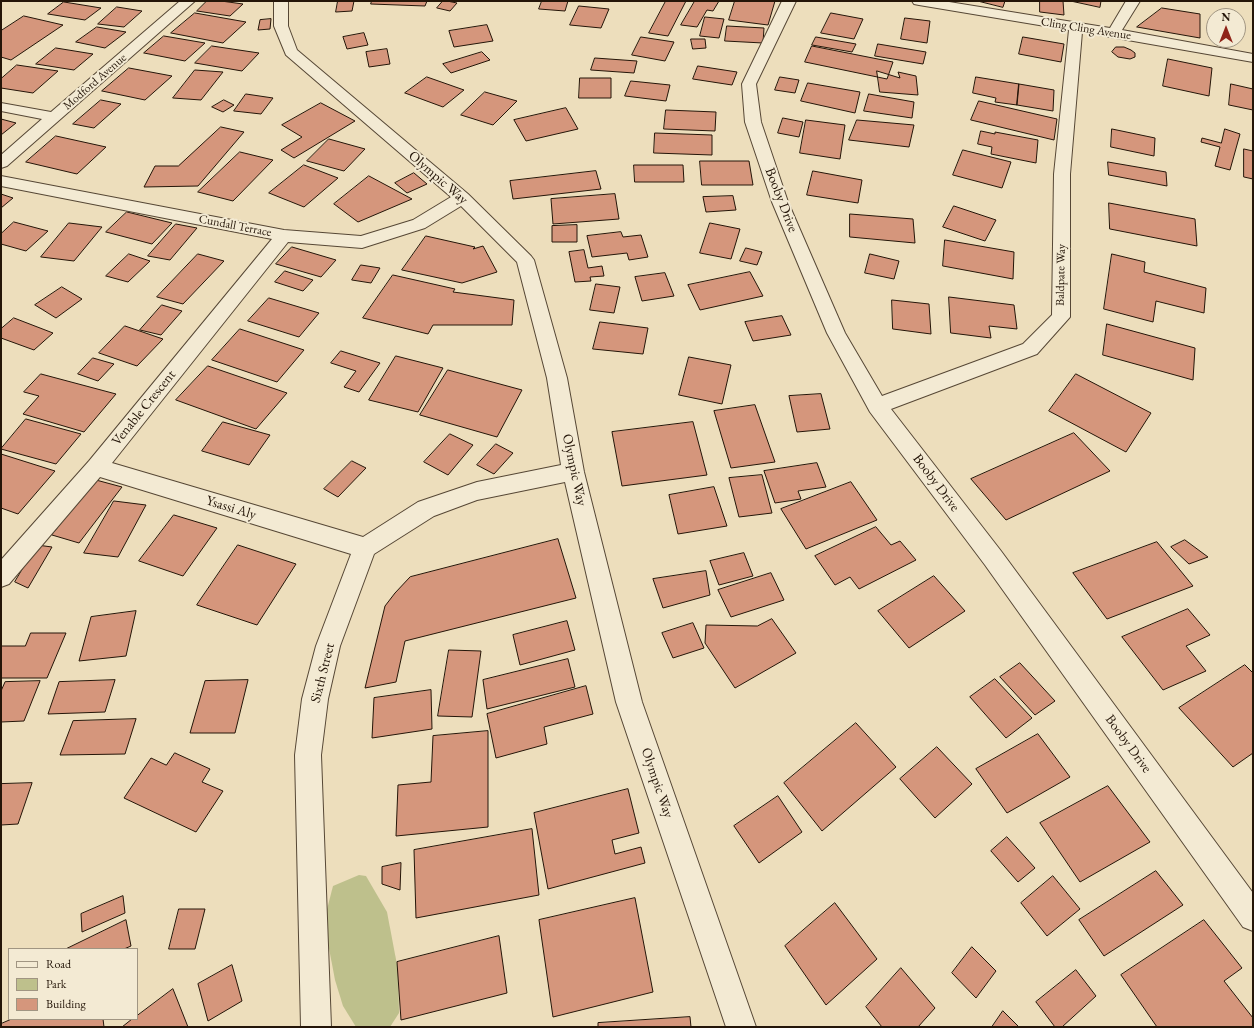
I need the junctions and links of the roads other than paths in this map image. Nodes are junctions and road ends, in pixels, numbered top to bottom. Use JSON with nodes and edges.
{"nodes":[{"id":1,"x":188,"y":1,"type":"edge"},
{"id":2,"x":281,"y":1,"type":"edge"},
{"id":3,"x":789,"y":1,"type":"edge"},
{"id":4,"x":919,"y":1,"type":"edge"},
{"id":5,"x":1134,"y":1,"type":"edge"},
{"id":6,"x":1076,"y":27,"type":"junction"},
{"id":7,"x":1114,"y":33,"type":"junction"},
{"id":8,"x":1253,"y":58,"type":"edge"},
{"id":9,"x":1,"y":108,"type":"edge"},
{"id":10,"x":54,"y":117,"type":"junction"},
{"id":11,"x":1,"y":163,"type":"edge"},
{"id":12,"x":1,"y":181,"type":"edge"},
{"id":13,"x":462,"y":198,"type":"junction"},
{"id":14,"x":284,"y":236,"type":"junction"},
{"id":15,"x":877,"y":406,"type":"junction"},
{"id":16,"x":96,"y":467,"type":"junction"},
{"id":17,"x":573,"y":472,"type":"junction"},
{"id":18,"x":365,"y":548,"type":"junction"},
{"id":19,"x":1,"y":577,"type":"edge"},
{"id":20,"x":1253,"y":917,"type":"edge"},
{"id":21,"x":316,"y":1027,"type":"edge"},
{"id":22,"x":741,"y":1027,"type":"edge"}],
"edges":[{"from":1,"to":10,"type":"street","name":"Modford Avenue"},
{"from":2,"to":13,"type":"street","name":"Olympic Way"},
{"from":3,"to":15,"type":"street","name":"Booby Drive"},
{"from":4,"to":6,"type":"street","name":"Cling Cling Avenue"},
{"from":5,"to":7,"type":"street"},
{"from":6,"to":7,"type":"street","name":"Cling Cling Avenue"},
{"from":6,"to":15,"type":"street","name":"Baldpate Way"},
{"from":7,"to":8,"type":"street","name":"Cling Cling Avenue"},
{"from":9,"to":10,"type":"street"},
{"from":10,"to":11,"type":"street","name":"Modford Avenue"},
{"from":12,"to":14,"type":"street","name":"Cundall Terrace"},
{"from":13,"to":14,"type":"street","name":"Cundall Terrace"},
{"from":13,"to":17,"type":"street","name":"Olympic Way"},
{"from":14,"to":16,"type":"street","name":"Venable Crescent"},
{"from":15,"to":20,"type":"street","name":"Booby Drive"},
{"from":16,"to":18,"type":"street","name":"Ysassi Aly"},
{"from":16,"to":19,"type":"street","name":"Venable Crescent"},
{"from":17,"to":18,"type":"street"},
{"from":17,"to":22,"type":"street","name":"Olympic Way"},
{"from":18,"to":21,"type":"street","name":"Sixth Street"}]}
